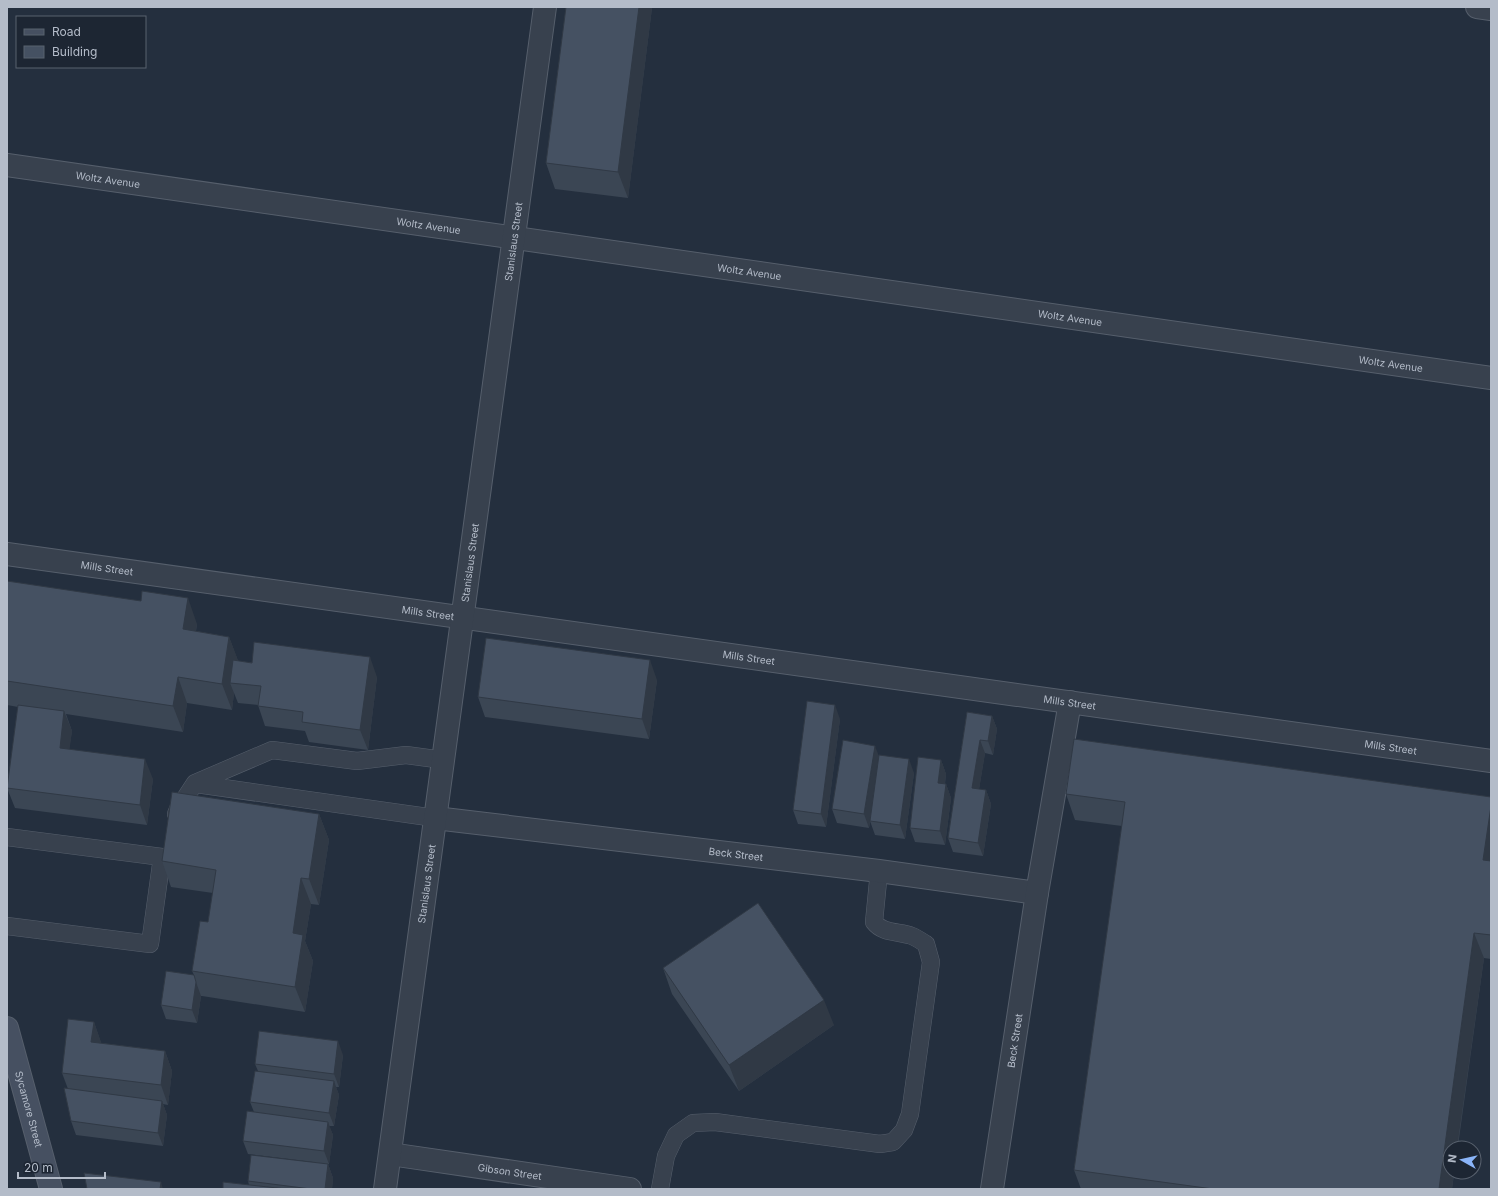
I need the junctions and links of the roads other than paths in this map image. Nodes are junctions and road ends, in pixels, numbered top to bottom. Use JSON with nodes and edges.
{"nodes":[{"id":1,"x":545,"y":7,"type":"edge"},
{"id":2,"x":1477,"y":7,"type":"edge"},
{"id":3,"x":1491,"y":9,"type":"edge"},
{"id":4,"x":7,"y":165,"type":"edge"},
{"id":5,"x":514,"y":238,"type":"junction"},
{"id":6,"x":1491,"y":378,"type":"edge"},
{"id":7,"x":7,"y":554,"type":"edge"},
{"id":8,"x":462,"y":618,"type":"junction"},
{"id":9,"x":1070,"y":702,"type":"junction"},
{"id":10,"x":443,"y":760,"type":"junction"},
{"id":11,"x":1491,"y":761,"type":"edge"},
{"id":12,"x":196,"y":784,"type":"junction"},
{"id":13,"x":435,"y":818,"type":"junction"},
{"id":14,"x":7,"y":837,"type":"edge"},
{"id":15,"x":166,"y":843,"type":"junction"},
{"id":16,"x":879,"y":871,"type":"junction"},
{"id":17,"x":1037,"y":893,"type":"junction"},
{"id":18,"x":7,"y":926,"type":"edge"},
{"id":19,"x":7,"y":1028,"type":"edge"},
{"id":20,"x":390,"y":1154,"type":"junction"},
{"id":21,"x":51,"y":1189,"type":"edge"},
{"id":22,"x":385,"y":1189,"type":"edge"},
{"id":23,"x":630,"y":1189,"type":"edge"},
{"id":24,"x":660,"y":1189,"type":"edge"},
{"id":25,"x":992,"y":1189,"type":"edge"}],
"edges":[{"from":1,"to":5,"type":"street","name":"Stanislaus Street"},
{"from":2,"to":3,"type":"street"},
{"from":4,"to":5,"type":"street","name":"Woltz Avenue"},
{"from":5,"to":6,"type":"street","name":"Woltz Avenue"},
{"from":5,"to":8,"type":"street","name":"Stanislaus Street"},
{"from":7,"to":8,"type":"street","name":"Mills Street"},
{"from":8,"to":9,"type":"street","name":"Mills Street"},
{"from":8,"to":10,"type":"street","name":"Stanislaus Street"},
{"from":9,"to":11,"type":"street","name":"Mills Street"},
{"from":9,"to":17,"type":"street","name":"Beck Street"},
{"from":10,"to":12,"type":"lane"},
{"from":10,"to":13,"type":"street","name":"Stanislaus Street"},
{"from":12,"to":13,"type":"lane"},
{"from":12,"to":15,"type":"lane"},
{"from":13,"to":16,"type":"street","name":"Beck Street"},
{"from":13,"to":20,"type":"street","name":"Stanislaus Street"},
{"from":14,"to":15,"type":"lane"},
{"from":15,"to":18,"type":"lane"},
{"from":16,"to":17,"type":"street","name":"Beck Street"},
{"from":16,"to":24,"type":"lane"},
{"from":17,"to":25,"type":"street","name":"Beck Street"},
{"from":19,"to":21,"type":"street","name":"Sycamore Street"},
{"from":20,"to":22,"type":"street","name":"Stanislaus Street"},
{"from":20,"to":23,"type":"street","name":"Gibson Street"}]}
